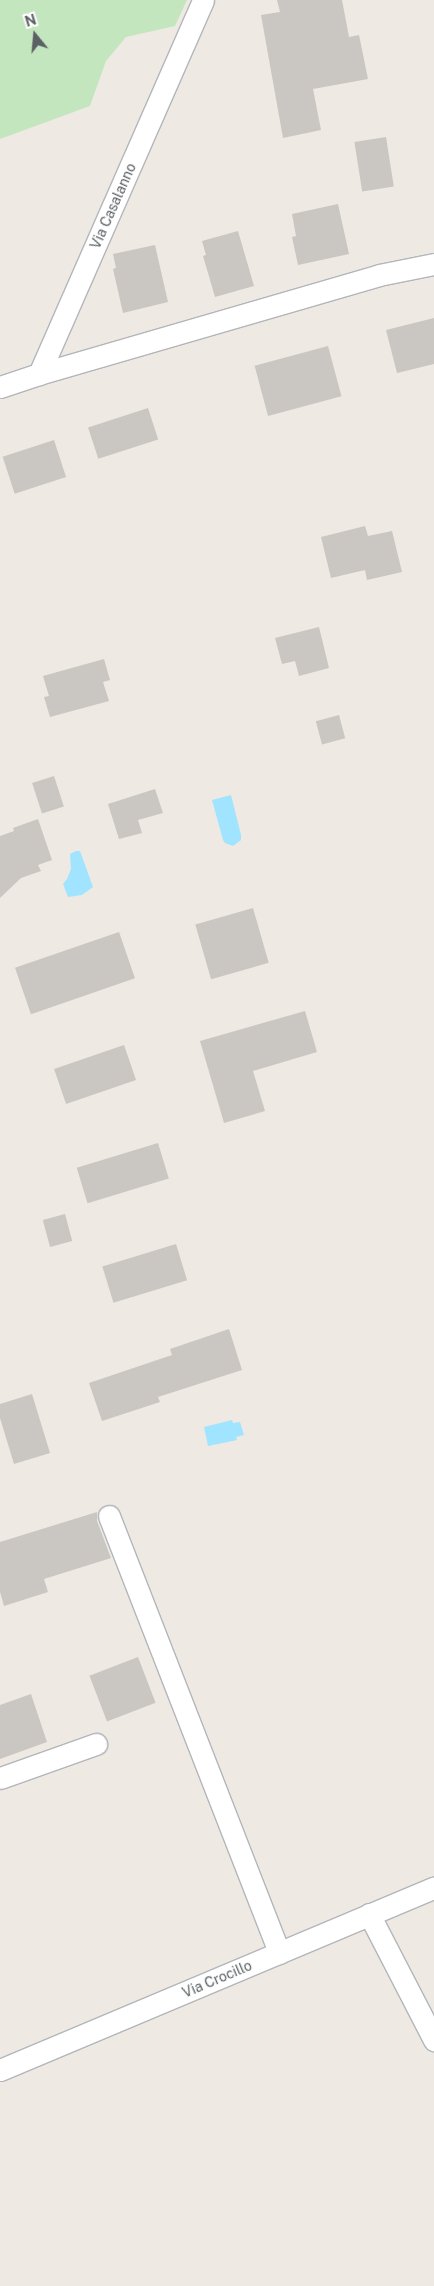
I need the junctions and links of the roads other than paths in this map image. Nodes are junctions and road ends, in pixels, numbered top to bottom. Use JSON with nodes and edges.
{"nodes":[{"id":1,"x":203,"y":0,"type":"edge"},
{"id":2,"x":434,"y":264,"type":"edge"},
{"id":3,"x":39,"y":374,"type":"junction"},
{"id":4,"x":0,"y":387,"type":"edge"},
{"id":5,"x":109,"y":1516,"type":"dead end"},
{"id":6,"x":96,"y":1744,"type":"dead end"},
{"id":7,"x":0,"y":1778,"type":"edge"},
{"id":8,"x":434,"y":1888,"type":"edge"},
{"id":9,"x":369,"y":1914,"type":"junction"},
{"id":10,"x":279,"y":1952,"type":"junction"},
{"id":11,"x":434,"y":2040,"type":"edge"},
{"id":12,"x":0,"y":2070,"type":"edge"}],
"edges":[{"from":1,"to":3,"type":"street","name":"Via Casalanno"},
{"from":2,"to":3,"type":"street"},
{"from":3,"to":4,"type":"street"},
{"from":5,"to":10,"type":"street"},
{"from":6,"to":7,"type":"street"},
{"from":8,"to":9,"type":"street","name":"Via Crocillo"},
{"from":9,"to":10,"type":"street","name":"Via Crocillo"},
{"from":9,"to":11,"type":"street"},
{"from":10,"to":12,"type":"street","name":"Via Crocillo"}]}
